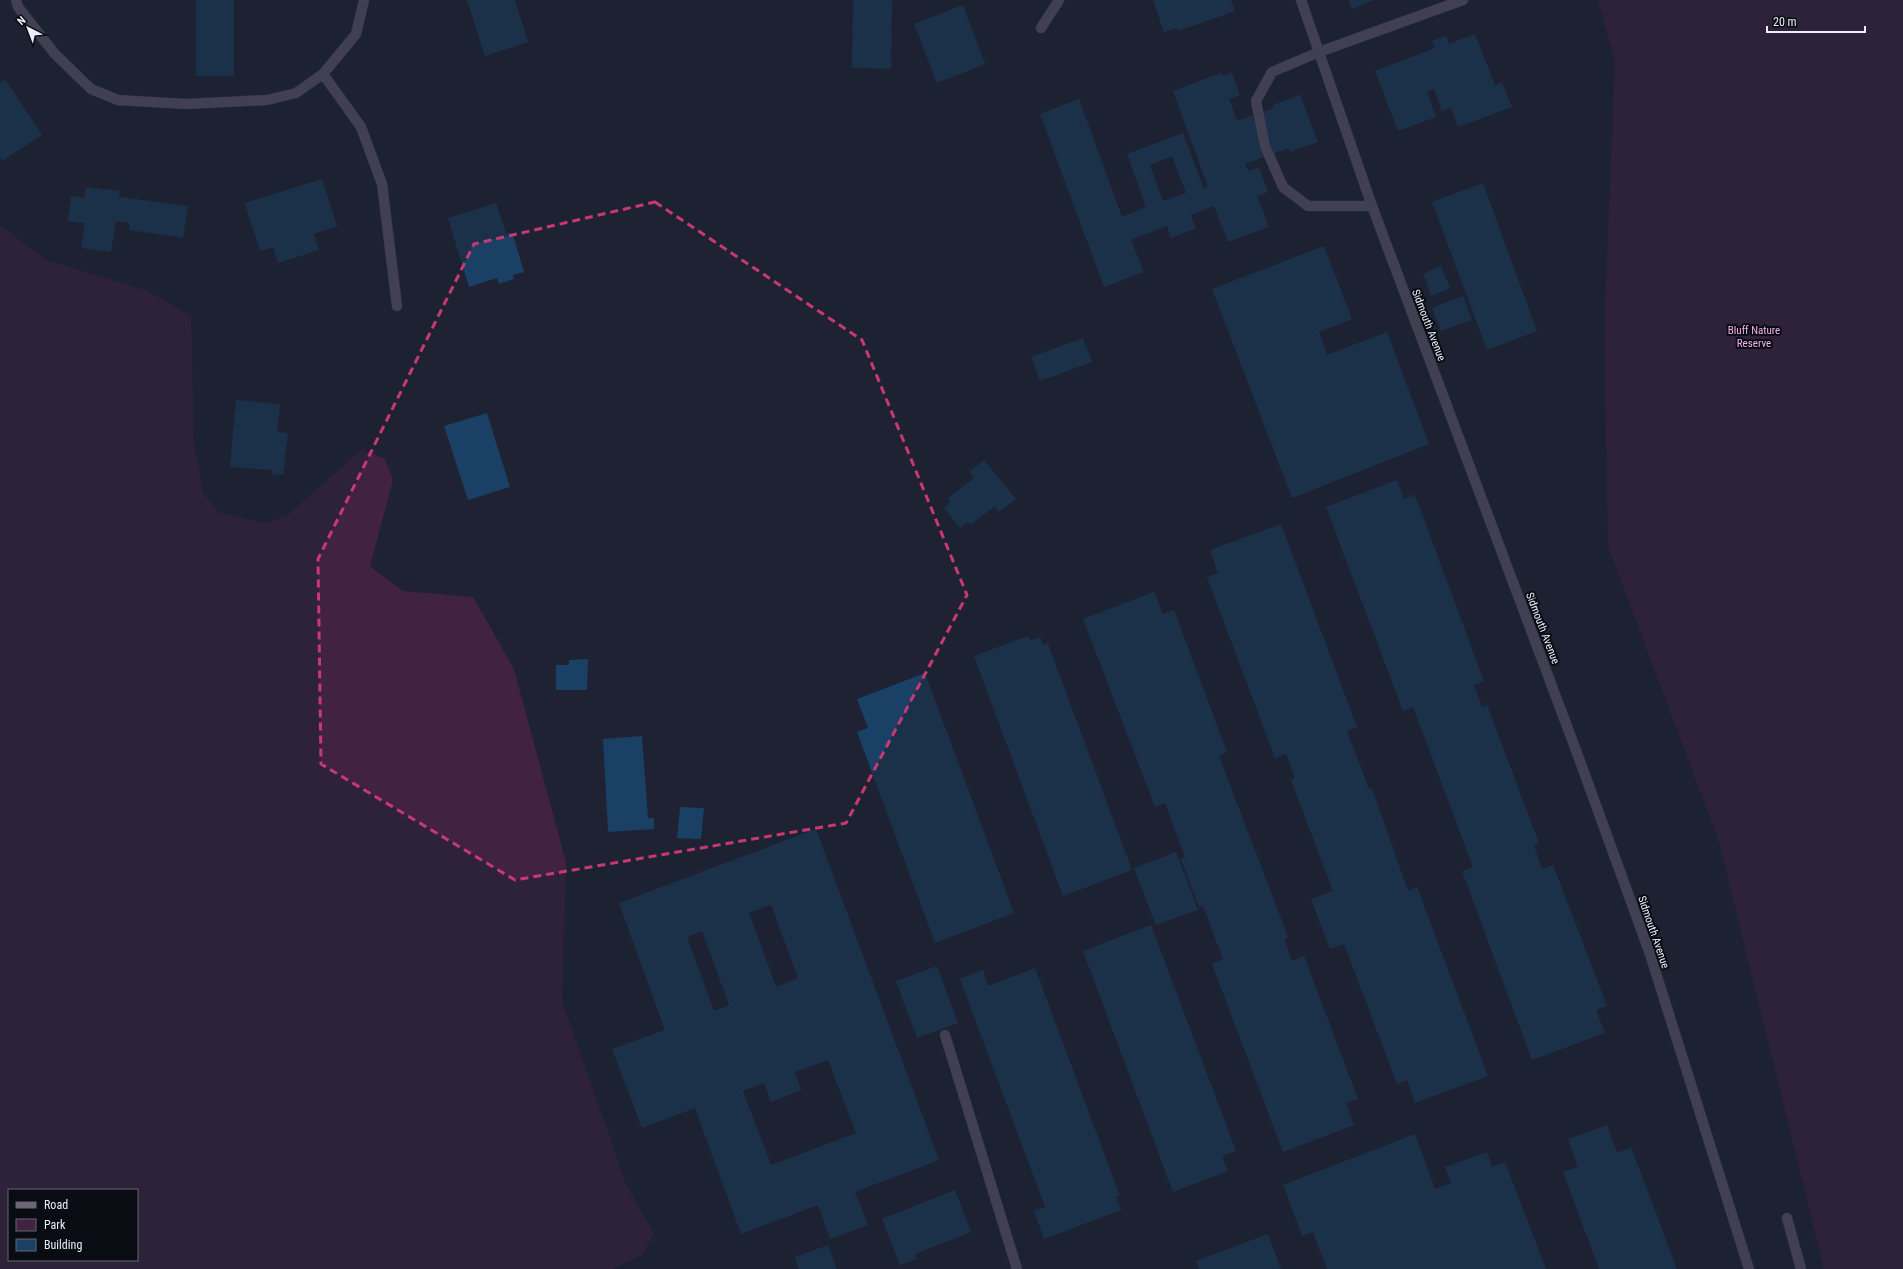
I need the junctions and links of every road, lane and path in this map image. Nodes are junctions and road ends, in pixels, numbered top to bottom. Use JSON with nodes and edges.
{"nodes":[{"id":1,"x":16,"y":0,"type":"edge"},
{"id":2,"x":364,"y":0,"type":"edge"},
{"id":3,"x":1058,"y":0,"type":"edge"},
{"id":4,"x":1301,"y":0,"type":"edge"},
{"id":5,"x":1463,"y":0,"type":"edge"},
{"id":6,"x":1041,"y":28,"type":"dead end"},
{"id":7,"x":1319,"y":52,"type":"junction"},
{"id":8,"x":323,"y":74,"type":"junction"},
{"id":9,"x":1372,"y":206,"type":"junction"},
{"id":10,"x":397,"y":306,"type":"dead end"},
{"id":11,"x":945,"y":1035,"type":"dead end"},
{"id":12,"x":1787,"y":1218,"type":"dead end"},
{"id":13,"x":1018,"y":1269,"type":"edge"},
{"id":14,"x":1749,"y":1269,"type":"edge"},
{"id":15,"x":1801,"y":1269,"type":"edge"}],
"edges":[{"from":1,"to":8,"type":"street"},
{"from":2,"to":8,"type":"street"},
{"from":3,"to":6,"type":"street"},
{"from":4,"to":7,"type":"street","name":"Sidmouth Avenue"},
{"from":5,"to":7,"type":"street"},
{"from":7,"to":9,"type":"street","name":"Sidmouth Avenue"},
{"from":7,"to":9,"type":"street"},
{"from":8,"to":10,"type":"street"},
{"from":9,"to":14,"type":"street","name":"Sidmouth Avenue"},
{"from":11,"to":13,"type":"street"},
{"from":12,"to":15,"type":"street"}]}
